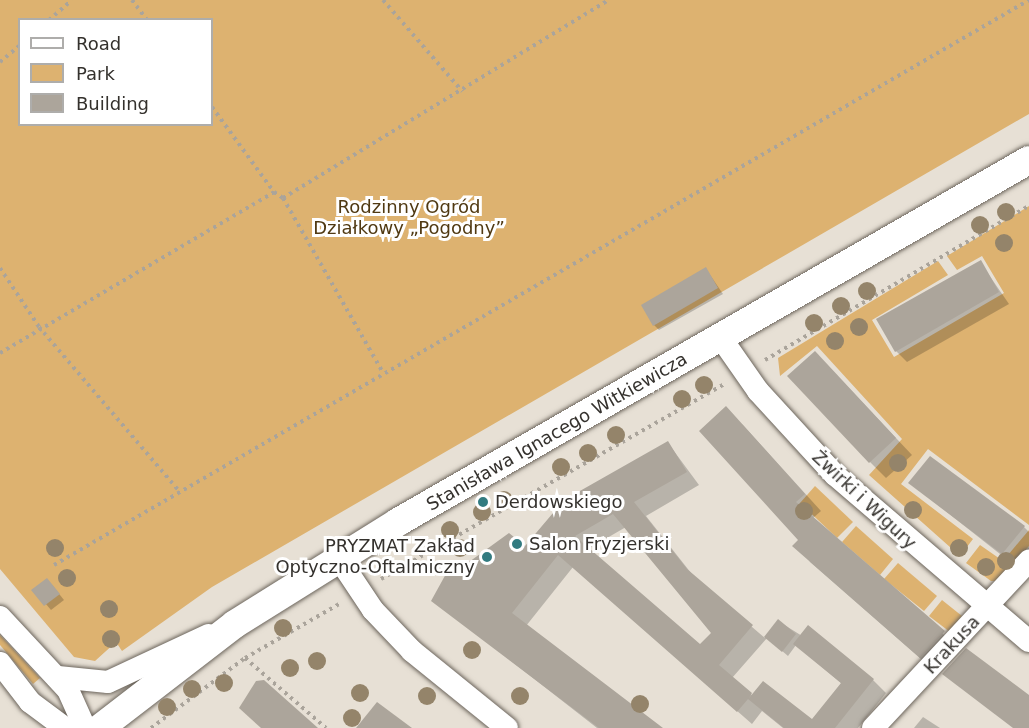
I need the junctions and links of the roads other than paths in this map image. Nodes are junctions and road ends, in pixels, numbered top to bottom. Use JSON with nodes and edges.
{"nodes":[{"id":1,"x":1029,"y":160,"type":"edge"},
{"id":2,"x":722,"y":338,"type":"junction"},
{"id":3,"x":339,"y":560,"type":"junction"},
{"id":4,"x":1029,"y":561,"type":"edge"},
{"id":5,"x":987,"y":608,"type":"junction"},
{"id":6,"x":0,"y":617,"type":"edge"},
{"id":7,"x":235,"y":624,"type":"junction"},
{"id":8,"x":1029,"y":641,"type":"edge"},
{"id":9,"x":0,"y":663,"type":"edge"},
{"id":10,"x":58,"y":677,"type":"junction"},
{"id":11,"x":30,"y":702,"type":"junction"},
{"id":12,"x":38,"y":728,"type":"edge"},
{"id":13,"x":65,"y":728,"type":"edge"},
{"id":14,"x":85,"y":728,"type":"edge"},
{"id":15,"x":100,"y":728,"type":"edge"},
{"id":16,"x":507,"y":728,"type":"edge"},
{"id":17,"x":873,"y":728,"type":"edge"}],
"edges":[{"from":1,"to":2,"type":"street","name":"Stanisława Ignacego Witkiewicza"},
{"from":2,"to":3,"type":"street","name":"Stanisława Ignacego Witkiewicza"},
{"from":2,"to":5,"type":"street","name":"Żwirki i Wigury"},
{"from":3,"to":7,"type":"street","name":"Stanisława Ignacego Witkiewicza"},
{"from":3,"to":16,"type":"street"},
{"from":4,"to":5,"type":"street","name":"Krakusa"},
{"from":5,"to":8,"type":"street","name":"Żwirki i Wigury"},
{"from":5,"to":17,"type":"street","name":"Krakusa"},
{"from":6,"to":10,"type":"street"},
{"from":7,"to":10,"type":"street"},
{"from":7,"to":15,"type":"street","name":"Stanisława Ignacego Witkiewicza"},
{"from":9,"to":11,"type":"street"},
{"from":10,"to":14,"type":"street"},
{"from":11,"to":12,"type":"street"},
{"from":11,"to":13,"type":"street"}]}
